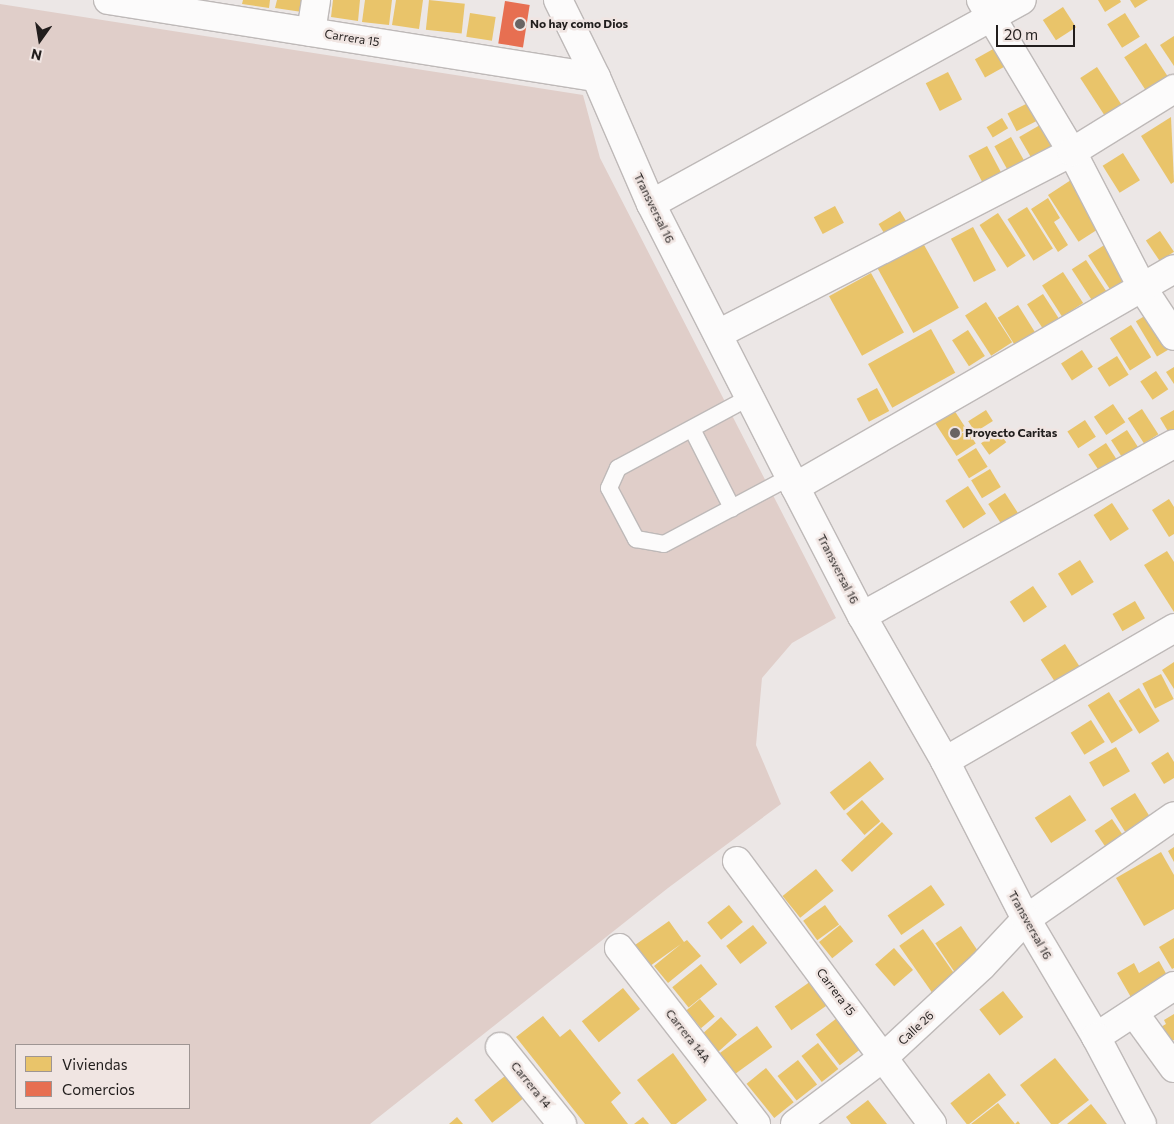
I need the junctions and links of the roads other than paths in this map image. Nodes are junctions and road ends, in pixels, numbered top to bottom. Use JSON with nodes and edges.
{"nodes":[{"id":1,"x":108,"y":0,"type":"edge"},
{"id":2,"x":316,"y":0,"type":"edge"},
{"id":3,"x":558,"y":0,"type":"edge"},
{"id":4,"x":1022,"y":0,"type":"edge"},
{"id":5,"x":986,"y":9,"type":"edge"},
{"id":6,"x":311,"y":32,"type":"junction"},
{"id":7,"x":596,"y":77,"type":"junction"},
{"id":8,"x":1174,"y":89,"type":"edge"},
{"id":9,"x":1072,"y":152,"type":"junction"},
{"id":10,"x":651,"y":204,"type":"junction"},
{"id":11,"x":1174,"y":269,"type":"edge"},
{"id":12,"x":1143,"y":289,"type":"junction"},
{"id":13,"x":718,"y":334,"type":"junction"},
{"id":14,"x":1174,"y":336,"type":"edge"},
{"id":15,"x":750,"y":397,"type":"junction"},
{"id":16,"x":692,"y":428,"type":"junction"},
{"id":17,"x":1174,"y":444,"type":"edge"},
{"id":18,"x":793,"y":482,"type":"junction"},
{"id":19,"x":732,"y":508,"type":"junction"},
{"id":20,"x":862,"y":616,"type":"junction"},
{"id":21,"x":1174,"y":628,"type":"edge"},
{"id":22,"x":945,"y":761,"type":"junction"},
{"id":23,"x":1174,"y":816,"type":"edge"},
{"id":24,"x":737,"y":861,"type":"dead end"},
{"id":25,"x":1026,"y":920,"type":"junction"},
{"id":26,"x":619,"y":948,"type":"dead end"},
{"id":27,"x":1174,"y":986,"type":"edge"},
{"id":28,"x":1134,"y":1013,"type":"junction"},
{"id":29,"x":1096,"y":1037,"type":"junction"},
{"id":30,"x":500,"y":1047,"type":"dead end"},
{"id":31,"x":885,"y":1056,"type":"junction"},
{"id":32,"x":1174,"y":1068,"type":"edge"},
{"id":33,"x":562,"y":1124,"type":"edge"},
{"id":34,"x":756,"y":1124,"type":"edge"},
{"id":35,"x":794,"y":1124,"type":"edge"},
{"id":36,"x":932,"y":1124,"type":"edge"},
{"id":37,"x":1142,"y":1124,"type":"edge"}],
"edges":[{"from":1,"to":6,"type":"street","name":"Carrera 15"},
{"from":2,"to":6,"type":"street"},
{"from":3,"to":7,"type":"street","name":"Transversal 16"},
{"from":4,"to":5,"type":"street"},
{"from":5,"to":9,"type":"street"},
{"from":5,"to":10,"type":"street"},
{"from":6,"to":7,"type":"street","name":"Carrera 15"},
{"from":7,"to":10,"type":"street","name":"Transversal 16"},
{"from":8,"to":9,"type":"street"},
{"from":9,"to":12,"type":"street"},
{"from":9,"to":13,"type":"street"},
{"from":10,"to":13,"type":"street","name":"Transversal 16"},
{"from":11,"to":12,"type":"street"},
{"from":12,"to":14,"type":"street"},
{"from":12,"to":18,"type":"street"},
{"from":13,"to":15,"type":"street","name":"Transversal 16"},
{"from":15,"to":16,"type":"lane"},
{"from":15,"to":18,"type":"street","name":"Transversal 16"},
{"from":16,"to":19,"type":"lane"},
{"from":16,"to":19,"type":"lane"},
{"from":17,"to":20,"type":"street"},
{"from":18,"to":19,"type":"lane"},
{"from":18,"to":20,"type":"street","name":"Transversal 16"},
{"from":20,"to":22,"type":"street","name":"Transversal 16"},
{"from":21,"to":22,"type":"street"},
{"from":22,"to":25,"type":"street","name":"Transversal 16"},
{"from":23,"to":25,"type":"street","name":"Calle 26"},
{"from":24,"to":31,"type":"street","name":"Carrera 15"},
{"from":25,"to":29,"type":"street","name":"Transversal 16"},
{"from":25,"to":31,"type":"street","name":"Calle 26"},
{"from":26,"to":34,"type":"street","name":"Carrera 14A"},
{"from":27,"to":28,"type":"street"},
{"from":28,"to":29,"type":"street"},
{"from":28,"to":32,"type":"street"},
{"from":29,"to":37,"type":"street","name":"Transversal 16"},
{"from":30,"to":33,"type":"street","name":"Carrera 14"},
{"from":31,"to":35,"type":"street","name":"Calle 26"},
{"from":31,"to":36,"type":"street","name":"Carrera 15"}]}
